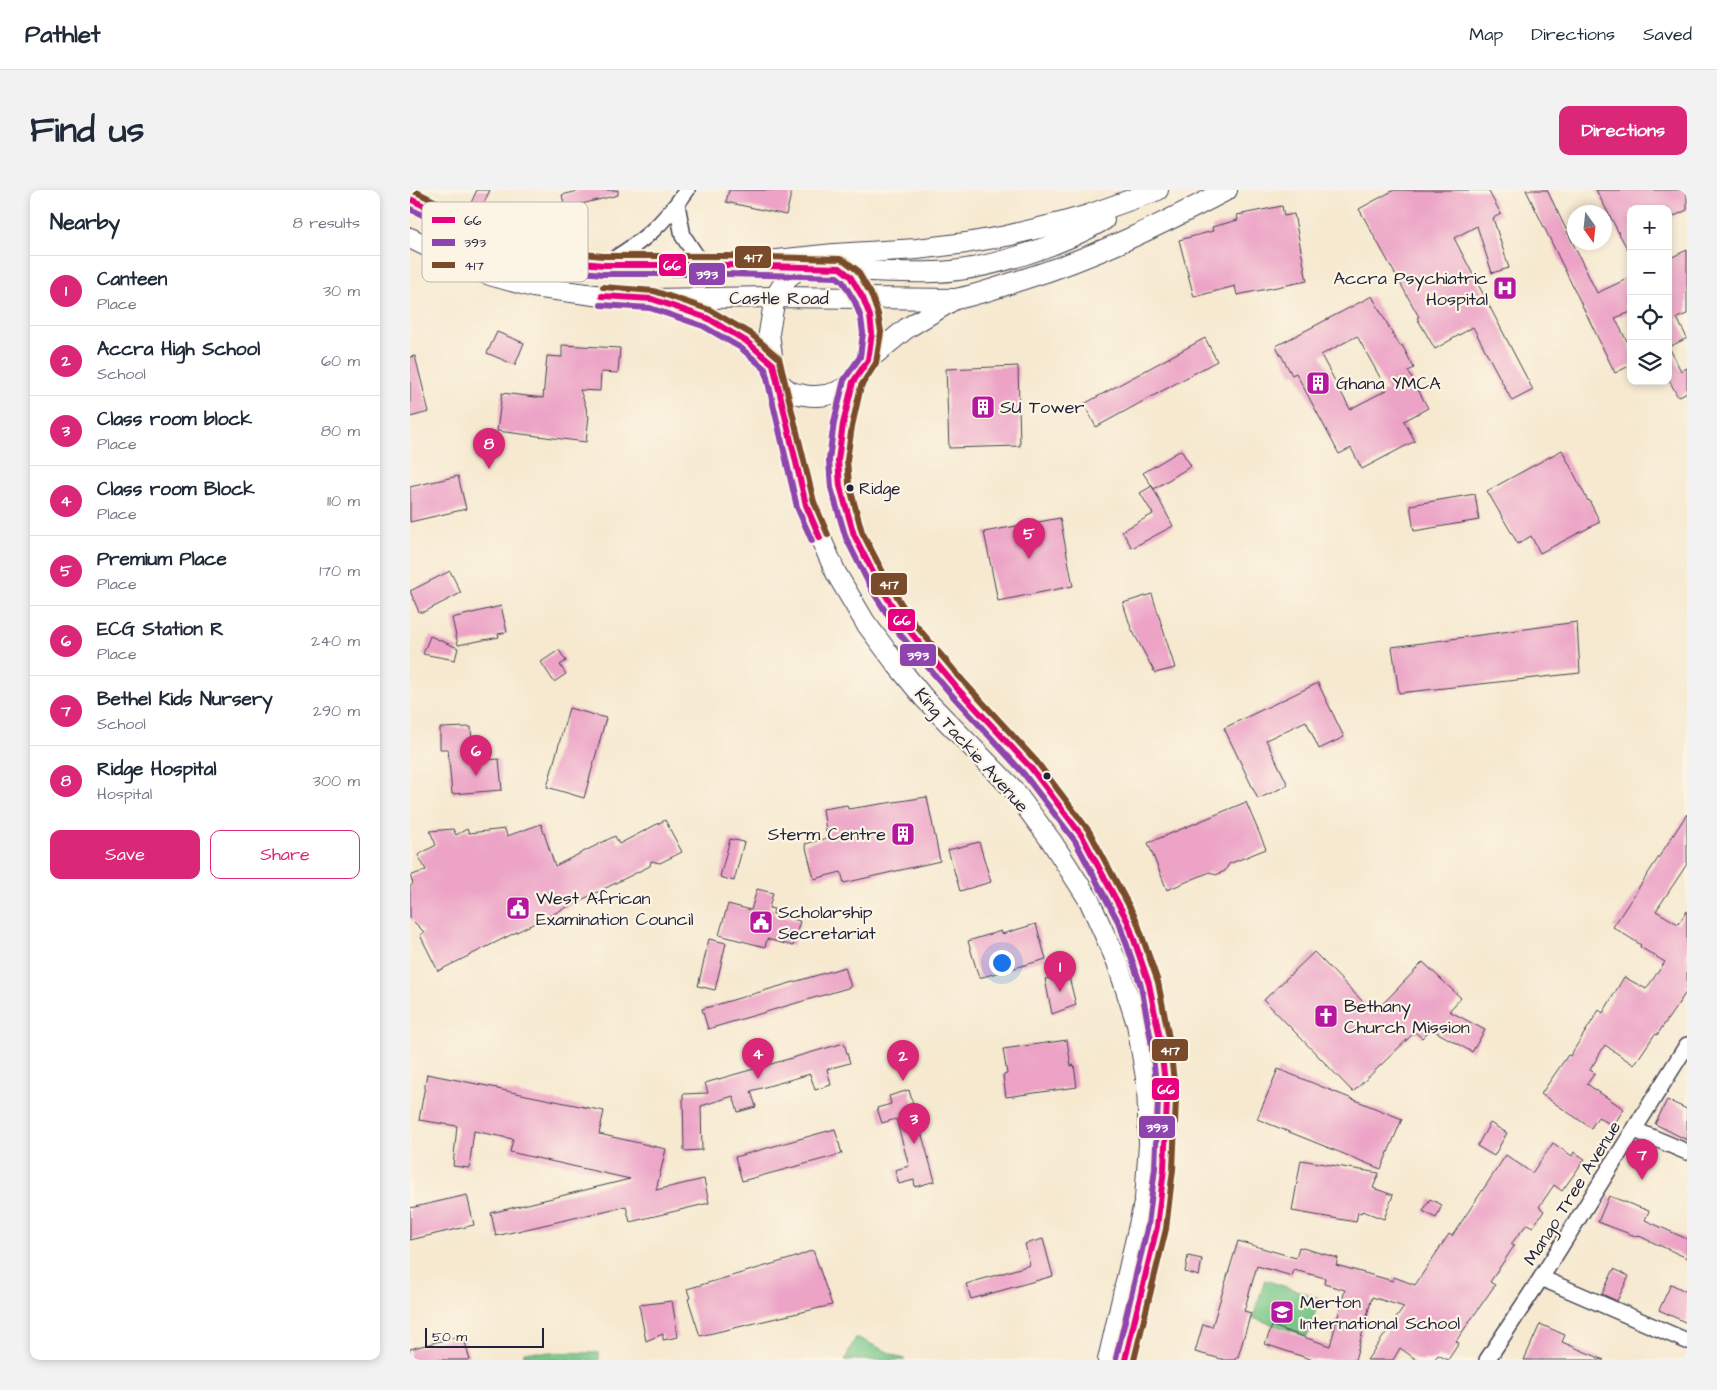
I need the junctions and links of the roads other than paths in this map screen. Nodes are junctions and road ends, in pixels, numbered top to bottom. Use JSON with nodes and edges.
{"nodes":[{"id":1,"x":687,"y":190,"type":"edge"},
{"id":2,"x":1227,"y":190,"type":"edge"},
{"id":3,"x":1156,"y":191,"type":"edge"},
{"id":4,"x":410,"y":199,"type":"edge"},
{"id":5,"x":422,"y":205,"type":"edge"},
{"id":6,"x":677,"y":205,"type":"junction"},
{"id":7,"x":410,"y":238,"type":"edge"},
{"id":8,"x":422,"y":244,"type":"edge"},
{"id":9,"x":588,"y":264,"type":"edge"},
{"id":10,"x":603,"y":265,"type":"junction"},
{"id":11,"x":704,"y":266,"type":"junction"},
{"id":12,"x":727,"y":266,"type":"junction"},
{"id":13,"x":801,"y":268,"type":"junction"},
{"id":14,"x":840,"y":268,"type":"junction"},
{"id":15,"x":515,"y":282,"type":"edge"},
{"id":16,"x":775,"y":297,"type":"junction"},
{"id":17,"x":652,"y":298,"type":"junction"},
{"id":18,"x":863,"y":298,"type":"junction"},
{"id":19,"x":955,"y":299,"type":"junction"},
{"id":20,"x":868,"y":360,"type":"junction"},
{"id":21,"x":775,"y":373,"type":"junction"},
{"id":22,"x":853,"y":382,"type":"junction"},
{"id":23,"x":1687,"y":1045,"type":"edge"},
{"id":24,"x":1635,"y":1130,"type":"junction"},
{"id":25,"x":1687,"y":1152,"type":"edge"},
{"id":26,"x":1541,"y":1278,"type":"junction"},
{"id":27,"x":1687,"y":1340,"type":"edge"},
{"id":28,"x":1108,"y":1360,"type":"edge"},
{"id":29,"x":1125,"y":1360,"type":"edge"},
{"id":30,"x":1487,"y":1360,"type":"edge"}],
"edges":[{"from":1,"to":6,"type":"street"},
{"from":2,"to":19,"type":"main road","name":"Castle Road"},
{"from":3,"to":12,"type":"main road","name":"Castle Road"},
{"from":3,"to":14,"type":"main road"},
{"from":4,"to":5,"type":"main road","name":"Castle Road"},
{"from":6,"to":10,"type":"street"},
{"from":6,"to":11,"type":"street"},
{"from":7,"to":8,"type":"main road","name":"Castle Road"},
{"from":9,"to":10,"type":"main road","name":"Castle Road"},
{"from":10,"to":11,"type":"main road","name":"Castle Road"},
{"from":11,"to":12,"type":"main road","name":"Castle Road"},
{"from":12,"to":13,"type":"main road"},
{"from":13,"to":14,"type":"main road"},
{"from":13,"to":16,"type":"main road"},
{"from":14,"to":18,"type":"main road"},
{"from":15,"to":17,"type":"main road","name":"Castle Road"},
{"from":16,"to":17,"type":"main road","name":"Castle Road"},
{"from":16,"to":18,"type":"main road","name":"Castle Road"},
{"from":16,"to":21,"type":"main road"},
{"from":17,"to":21,"type":"main road"},
{"from":18,"to":19,"type":"main road","name":"Castle Road"},
{"from":18,"to":20,"type":"main road"},
{"from":19,"to":20,"type":"main road"},
{"from":20,"to":22,"type":"main road"},
{"from":21,"to":22,"type":"main road"},
{"from":21,"to":28,"type":"main road","name":"King Tackie Avenue"},
{"from":22,"to":29,"type":"main road","name":"King Tackie Avenue"},
{"from":23,"to":24,"type":"street","name":"Mango Tree Avenue"},
{"from":24,"to":25,"type":"street"},
{"from":24,"to":26,"type":"street","name":"Mango Tree Avenue"},
{"from":26,"to":27,"type":"street"},
{"from":26,"to":30,"type":"street","name":"Mango Tree Avenue"}]}
